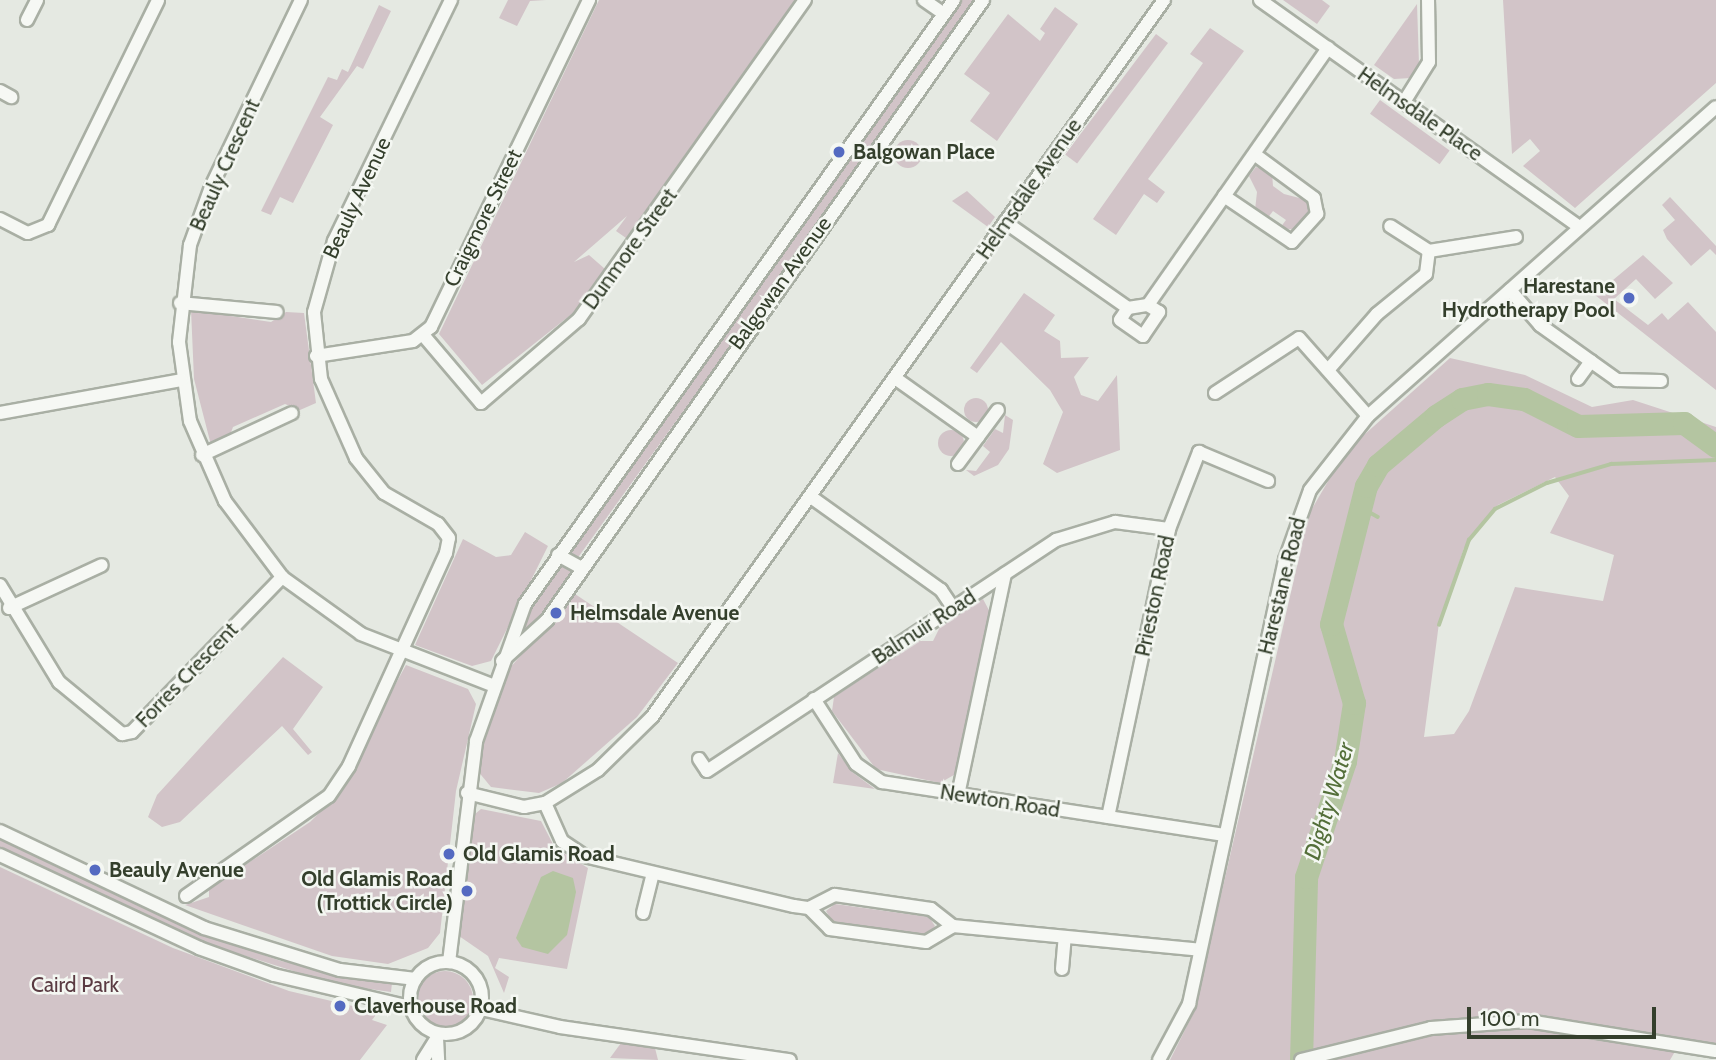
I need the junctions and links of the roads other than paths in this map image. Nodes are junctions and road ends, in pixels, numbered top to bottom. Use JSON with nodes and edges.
{"nodes":[{"id":1,"x":37,"y":0,"type":"edge"},
{"id":2,"x":158,"y":0,"type":"edge"},
{"id":3,"x":301,"y":0,"type":"edge"},
{"id":4,"x":451,"y":0,"type":"edge"},
{"id":5,"x":589,"y":0,"type":"edge"},
{"id":6,"x":805,"y":0,"type":"edge"},
{"id":7,"x":924,"y":0,"type":"edge"},
{"id":8,"x":954,"y":0,"type":"edge"},
{"id":9,"x":983,"y":0,"type":"edge"},
{"id":10,"x":1261,"y":0,"type":"edge"},
{"id":11,"x":1428,"y":0,"type":"edge"},
{"id":12,"x":1157,"y":2,"type":"edge"},
{"id":13,"x":944,"y":14,"type":"junction"},
{"id":14,"x":27,"y":20,"type":"dead end"},
{"id":15,"x":1328,"y":48,"type":"junction"},
{"id":16,"x":1404,"y":102,"type":"junction"},
{"id":17,"x":1716,"y":107,"type":"edge"},
{"id":18,"x":1254,"y":154,"type":"junction"},
{"id":19,"x":1224,"y":196,"type":"junction"},
{"id":20,"x":0,"y":219,"type":"edge"},
{"id":21,"x":1005,"y":222,"type":"junction"},
{"id":22,"x":1390,"y":226,"type":"dead end"},
{"id":23,"x":1580,"y":227,"type":"junction"},
{"id":24,"x":1516,"y":237,"type":"dead end"},
{"id":25,"x":1429,"y":251,"type":"junction"},
{"id":26,"x":1510,"y":290,"type":"junction"},
{"id":27,"x":180,"y":303,"type":"junction"},
{"id":28,"x":1148,"y":305,"type":"junction"},
{"id":29,"x":1128,"y":308,"type":"junction"},
{"id":30,"x":277,"y":312,"type":"dead end"},
{"id":31,"x":424,"y":336,"type":"junction"},
{"id":32,"x":316,"y":356,"type":"junction"},
{"id":33,"x":1591,"y":361,"type":"junction"},
{"id":34,"x":1328,"y":370,"type":"junction"},
{"id":35,"x":895,"y":378,"type":"junction"},
{"id":36,"x":1578,"y":379,"type":"dead end"},
{"id":37,"x":182,"y":380,"type":"junction"},
{"id":38,"x":1661,"y":381,"type":"dead end"},
{"id":39,"x":1215,"y":393,"type":"dead end"},
{"id":40,"x":998,"y":410,"type":"dead end"},
{"id":41,"x":0,"y":413,"type":"edge"},
{"id":42,"x":292,"y":413,"type":"dead end"},
{"id":43,"x":1368,"y":416,"type":"junction"},
{"id":44,"x":978,"y":437,"type":"junction"},
{"id":45,"x":201,"y":455,"type":"junction"},
{"id":46,"x":958,"y":464,"type":"dead end"},
{"id":47,"x":1268,"y":481,"type":"dead end"},
{"id":48,"x":811,"y":497,"type":"junction"},
{"id":49,"x":1169,"y":529,"type":"junction"},
{"id":50,"x":558,"y":555,"type":"junction"},
{"id":51,"x":102,"y":565,"type":"dead end"},
{"id":52,"x":580,"y":567,"type":"junction"},
{"id":53,"x":1005,"y":574,"type":"junction"},
{"id":54,"x":282,"y":577,"type":"junction"},
{"id":55,"x":0,"y":585,"type":"edge"},
{"id":56,"x":9,"y":608,"type":"junction"},
{"id":57,"x":953,"y":608,"type":"junction"},
{"id":58,"x":402,"y":653,"type":"junction"},
{"id":59,"x":502,"y":662,"type":"junction"},
{"id":60,"x":492,"y":685,"type":"junction"},
{"id":61,"x":814,"y":699,"type":"junction"},
{"id":62,"x":699,"y":759,"type":"dead end"},
{"id":63,"x":467,"y":793,"type":"junction"},
{"id":64,"x":958,"y":794,"type":"junction"},
{"id":65,"x":545,"y":803,"type":"junction"},
{"id":66,"x":1108,"y":817,"type":"junction"},
{"id":67,"x":0,"y":831,"type":"edge"},
{"id":68,"x":1225,"y":835,"type":"junction"},
{"id":69,"x":0,"y":855,"type":"edge"},
{"id":70,"x":653,"y":873,"type":"junction"},
{"id":71,"x":196,"y":895,"type":"dead end"},
{"id":72,"x":809,"y":908,"type":"junction"},
{"id":73,"x":643,"y":913,"type":"dead end"},
{"id":74,"x":953,"y":926,"type":"junction"},
{"id":75,"x":1065,"y":937,"type":"junction"},
{"id":76,"x":1200,"y":950,"type":"junction"},
{"id":77,"x":449,"y":962,"type":"junction"},
{"id":78,"x":1062,"y":969,"type":"dead end"},
{"id":79,"x":415,"y":979,"type":"junction"},
{"id":80,"x":410,"y":1007,"type":"junction"},
{"id":81,"x":481,"y":1009,"type":"junction"},
{"id":82,"x":438,"y":1036,"type":"junction"},
{"id":83,"x":1716,"y":1051,"type":"edge"},
{"id":84,"x":727,"y":1056,"type":"edge"},
{"id":85,"x":423,"y":1060,"type":"edge"},
{"id":86,"x":438,"y":1060,"type":"edge"},
{"id":87,"x":790,"y":1060,"type":"edge"},
{"id":88,"x":1159,"y":1060,"type":"edge"},
{"id":89,"x":1301,"y":1060,"type":"edge"}],
"edges":[{"from":1,"to":14,"type":"street"},
{"from":2,"to":20,"type":"street"},
{"from":3,"to":27,"type":"street","name":"Beauly Crescent"},
{"from":4,"to":32,"type":"street","name":"Beauly Avenue"},
{"from":5,"to":31,"type":"street","name":"Craigmore Street"},
{"from":6,"to":31,"type":"street","name":"Dunmore Street"},
{"from":7,"to":13,"type":"street"},
{"from":8,"to":13,"type":"street","name":"Balgowan Avenue"},
{"from":9,"to":52,"type":"street","name":"Balgowan Avenue"},
{"from":10,"to":15,"type":"street","name":"Helmsdale Place"},
{"from":11,"to":16,"type":"street"},
{"from":12,"to":21,"type":"street","name":"Helmsdale Avenue"},
{"from":13,"to":50,"type":"street","name":"Balgowan Avenue"},
{"from":15,"to":16,"type":"street","name":"Helmsdale Place"},
{"from":15,"to":18,"type":"street"},
{"from":16,"to":23,"type":"street","name":"Helmsdale Place"},
{"from":17,"to":23,"type":"street","name":"Harestane Road"},
{"from":18,"to":19,"type":"street"},
{"from":18,"to":19,"type":"street"},
{"from":19,"to":28,"type":"street"},
{"from":21,"to":29,"type":"street"},
{"from":21,"to":35,"type":"street","name":"Helmsdale Avenue"},
{"from":22,"to":25,"type":"street"},
{"from":23,"to":26,"type":"street","name":"Harestane Road"},
{"from":24,"to":25,"type":"street"},
{"from":25,"to":34,"type":"street"},
{"from":26,"to":33,"type":"street"},
{"from":26,"to":43,"type":"street","name":"Harestane Road"},
{"from":27,"to":30,"type":"street"},
{"from":27,"to":37,"type":"street","name":"Beauly Crescent"},
{"from":28,"to":29,"type":"street"},
{"from":28,"to":29,"type":"street"},
{"from":31,"to":32,"type":"street"},
{"from":32,"to":58,"type":"street","name":"Beauly Avenue"},
{"from":33,"to":36,"type":"street"},
{"from":33,"to":38,"type":"street"},
{"from":34,"to":39,"type":"street"},
{"from":34,"to":43,"type":"street"},
{"from":35,"to":44,"type":"street"},
{"from":35,"to":48,"type":"street","name":"Helmsdale Avenue"},
{"from":37,"to":41,"type":"street"},
{"from":37,"to":45,"type":"street","name":"Beauly Crescent"},
{"from":40,"to":44,"type":"street"},
{"from":42,"to":45,"type":"street"},
{"from":43,"to":68,"type":"street","name":"Harestane Road"},
{"from":44,"to":46,"type":"street"},
{"from":45,"to":54,"type":"street","name":"Beauly Crescent"},
{"from":47,"to":49,"type":"street","name":"Prieston Road"},
{"from":48,"to":57,"type":"street"},
{"from":48,"to":65,"type":"street","name":"Helmsdale Avenue"},
{"from":49,"to":53,"type":"street","name":"Balmuir Road"},
{"from":49,"to":66,"type":"street","name":"Prieston Road"},
{"from":50,"to":52,"type":"street"},
{"from":50,"to":59,"type":"street","name":"Balgowan Avenue"},
{"from":51,"to":56,"type":"street"},
{"from":52,"to":59,"type":"street","name":"Balgowan Avenue"},
{"from":53,"to":57,"type":"street","name":"Balmuir Road"},
{"from":53,"to":64,"type":"street"},
{"from":54,"to":56,"type":"street","name":"Forres Crescent"},
{"from":54,"to":58,"type":"street","name":"Beauly Crescent"},
{"from":55,"to":56,"type":"street","name":"Forres Crescent"},
{"from":57,"to":61,"type":"street","name":"Balmuir Road"},
{"from":58,"to":60,"type":"street","name":"Beauly Crescent"},
{"from":58,"to":71,"type":"street","name":"Beauly Avenue"},
{"from":59,"to":60,"type":"street","name":"Balgowan Avenue"},
{"from":60,"to":63,"type":"street","name":"Balgowan Avenue"},
{"from":61,"to":62,"type":"street","name":"Balmuir Road"},
{"from":61,"to":64,"type":"street","name":"Newton Road"},
{"from":63,"to":65,"type":"street"},
{"from":63,"to":77,"type":"street","name":"Balgowan Avenue"},
{"from":64,"to":66,"type":"street","name":"Newton Road"},
{"from":65,"to":70,"type":"street"},
{"from":66,"to":68,"type":"street","name":"Newton Road"},
{"from":67,"to":79,"type":"street"},
{"from":68,"to":76,"type":"street","name":"Harestane Road"},
{"from":69,"to":80,"type":"street"},
{"from":70,"to":72,"type":"street"},
{"from":70,"to":73,"type":"street"},
{"from":72,"to":74,"type":"street"},
{"from":72,"to":74,"type":"street"},
{"from":74,"to":75,"type":"street"},
{"from":75,"to":76,"type":"street"},
{"from":75,"to":78,"type":"street"},
{"from":76,"to":88,"type":"street","name":"Harestane Road"},
{"from":77,"to":79,"type":"street"},
{"from":77,"to":81,"type":"street"},
{"from":79,"to":80,"type":"street"},
{"from":80,"to":82,"type":"street"},
{"from":81,"to":82,"type":"street"},
{"from":81,"to":84,"type":"street"},
{"from":82,"to":85,"type":"street"},
{"from":82,"to":86,"type":"street"},
{"from":83,"to":89,"type":"street"},
{"from":84,"to":87,"type":"street"}]}
